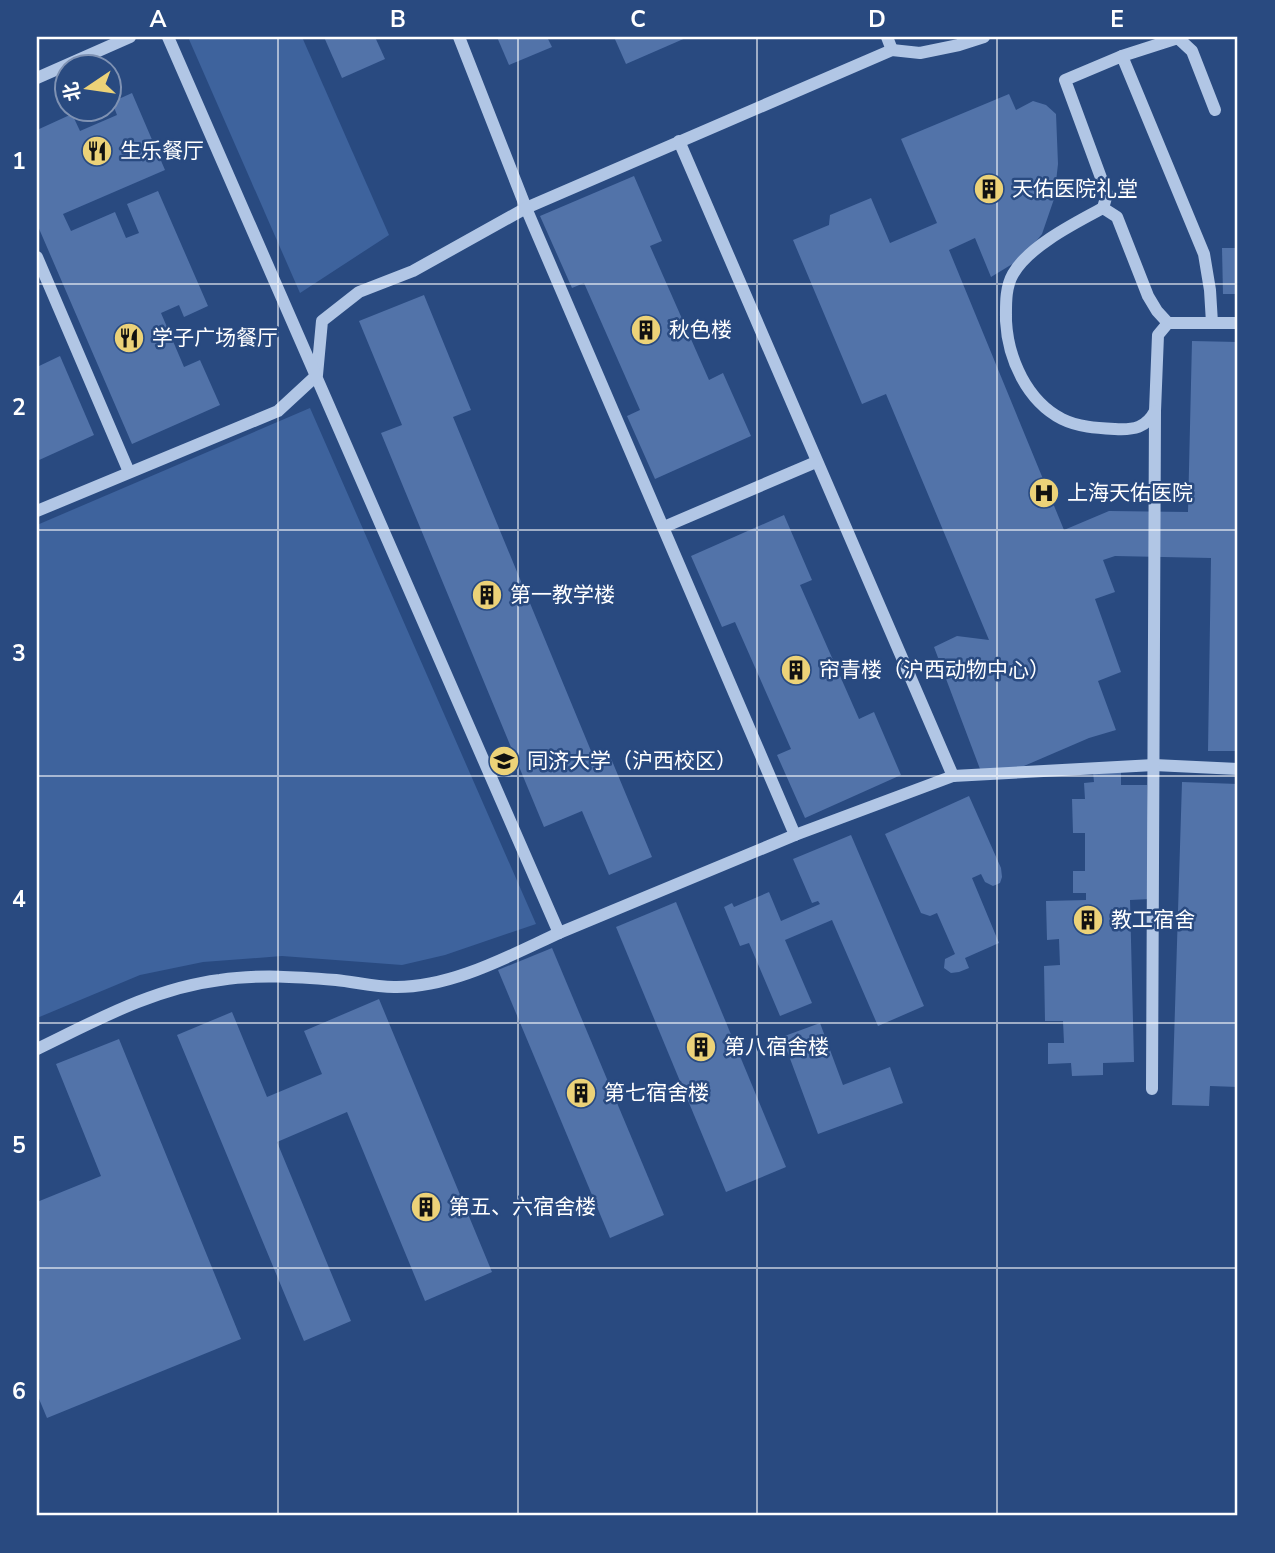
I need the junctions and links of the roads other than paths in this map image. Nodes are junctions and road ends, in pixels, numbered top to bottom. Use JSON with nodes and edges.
{"nodes":[{"id":1,"x":130,"y":37,"type":"edge"},
{"id":2,"x":168,"y":37,"type":"edge"},
{"id":3,"x":459,"y":37,"type":"edge"},
{"id":4,"x":887,"y":37,"type":"edge"},
{"id":5,"x":984,"y":37,"type":"edge"},
{"id":6,"x":892,"y":50,"type":"junction"},
{"id":7,"x":1122,"y":56,"type":"junction"},
{"id":8,"x":37,"y":78,"type":"edge"},
{"id":9,"x":1214,"y":110,"type":"dead end"},
{"id":10,"x":679,"y":141,"type":"junction"},
{"id":11,"x":526,"y":208,"type":"junction"},
{"id":12,"x":1103,"y":208,"type":"junction"},
{"id":13,"x":37,"y":257,"type":"edge"},
{"id":14,"x":1168,"y":323,"type":"junction"},
{"id":15,"x":1212,"y":323,"type":"junction"},
{"id":16,"x":1238,"y":323,"type":"edge"},
{"id":17,"x":317,"y":375,"type":"junction"},
{"id":18,"x":1155,"y":411,"type":"junction"},
{"id":19,"x":816,"y":462,"type":"junction"},
{"id":20,"x":130,"y":472,"type":"junction"},
{"id":21,"x":37,"y":510,"type":"edge"},
{"id":22,"x":664,"y":527,"type":"junction"},
{"id":23,"x":1154,"y":765,"type":"junction"},
{"id":24,"x":1238,"y":769,"type":"edge"},
{"id":25,"x":953,"y":776,"type":"junction"},
{"id":26,"x":795,"y":835,"type":"junction"},
{"id":27,"x":559,"y":933,"type":"junction"},
{"id":28,"x":37,"y":1049,"type":"edge"},
{"id":29,"x":1152,"y":1088,"type":"dead end"}],
"edges":[{"from":1,"to":8,"type":"lane"},
{"from":2,"to":17,"type":"lane"},
{"from":3,"to":11,"type":"lane"},
{"from":4,"to":6,"type":"lane"},
{"from":5,"to":6,"type":"lane"},
{"from":6,"to":10,"type":"lane"},
{"from":7,"to":9,"type":"lane"},
{"from":7,"to":12,"type":"lane"},
{"from":7,"to":15,"type":"lane"},
{"from":10,"to":11,"type":"lane"},
{"from":10,"to":19,"type":"lane"},
{"from":11,"to":17,"type":"lane"},
{"from":11,"to":22,"type":"lane"},
{"from":12,"to":14,"type":"lane"},
{"from":12,"to":18,"type":"lane"},
{"from":13,"to":20,"type":"lane"},
{"from":14,"to":15,"type":"lane"},
{"from":14,"to":18,"type":"lane"},
{"from":15,"to":16,"type":"lane"},
{"from":17,"to":20,"type":"lane"},
{"from":17,"to":27,"type":"lane"},
{"from":18,"to":23,"type":"lane"},
{"from":19,"to":22,"type":"lane"},
{"from":19,"to":25,"type":"lane"},
{"from":20,"to":21,"type":"lane"},
{"from":22,"to":26,"type":"lane"},
{"from":23,"to":24,"type":"lane"},
{"from":23,"to":25,"type":"lane"},
{"from":23,"to":29,"type":"lane"},
{"from":25,"to":26,"type":"lane"},
{"from":26,"to":27,"type":"lane"},
{"from":27,"to":28,"type":"lane"}]}
